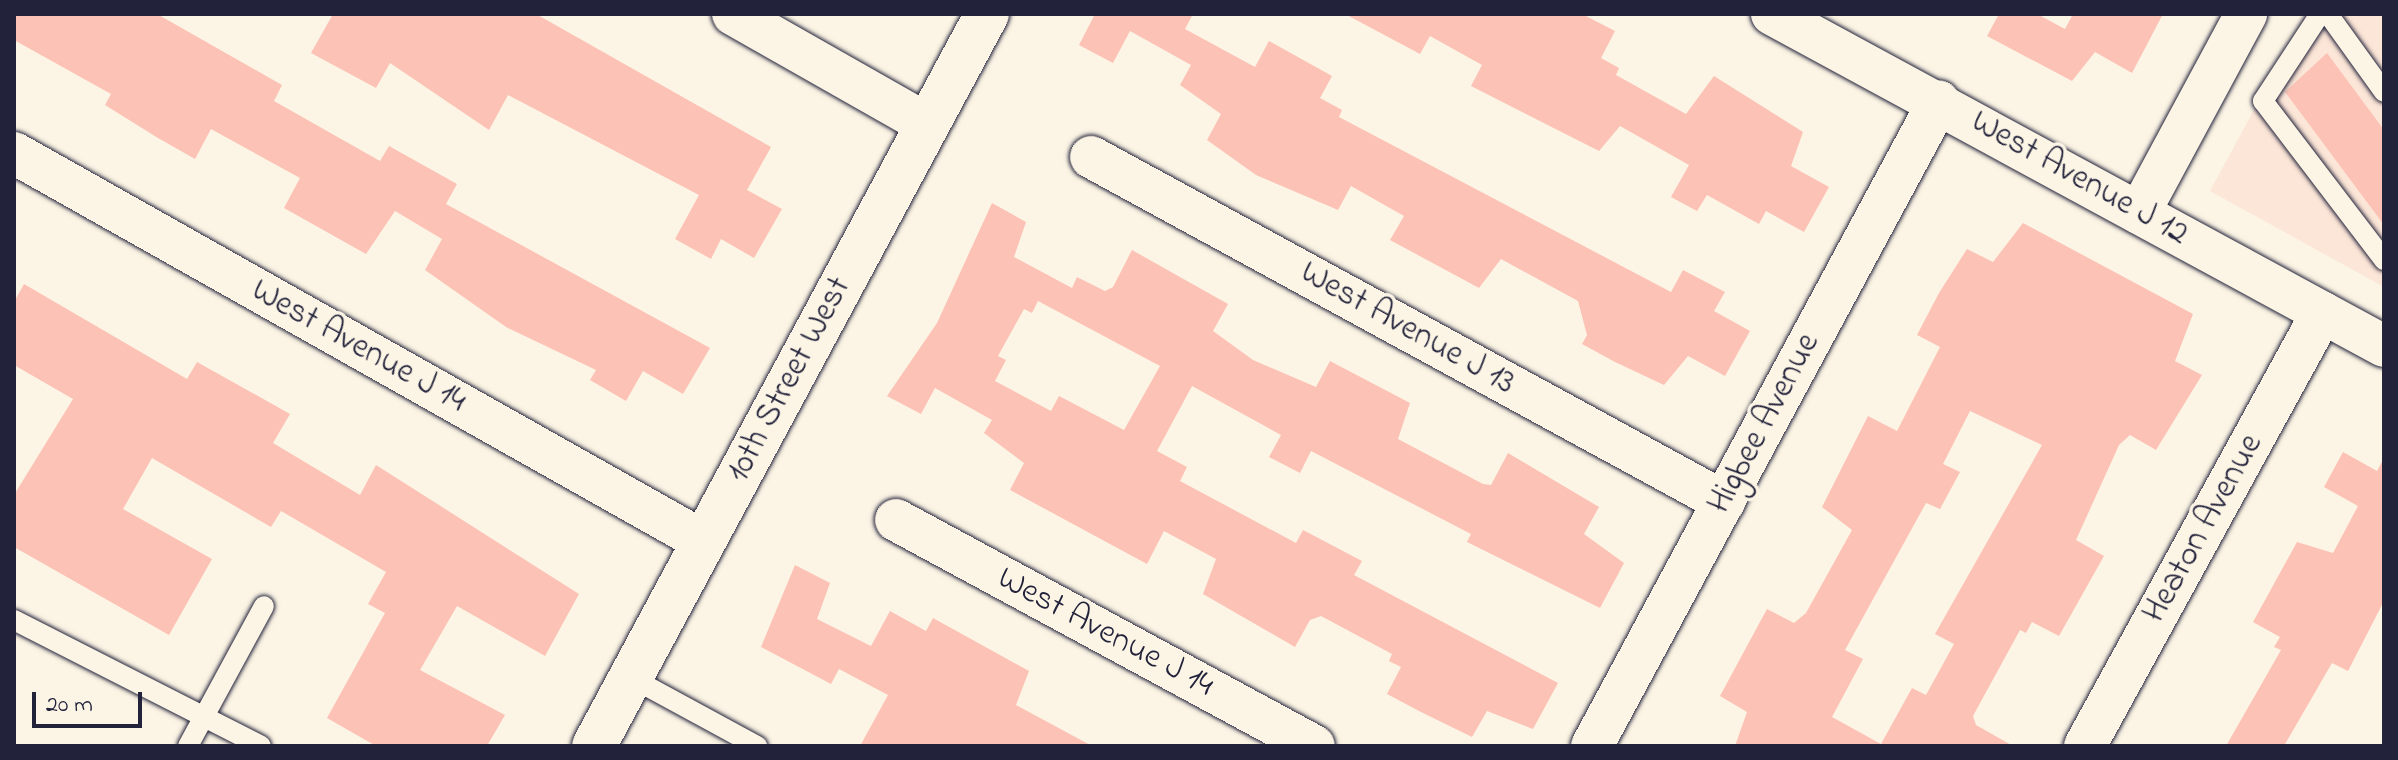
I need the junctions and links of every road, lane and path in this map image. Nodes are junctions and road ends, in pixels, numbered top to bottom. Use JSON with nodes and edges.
{"nodes":[{"id":1,"x":733,"y":14,"type":"edge"},
{"id":2,"x":987,"y":14,"type":"edge"},
{"id":3,"x":1772,"y":14,"type":"edge"},
{"id":4,"x":2246,"y":14,"type":"edge"},
{"id":5,"x":2320,"y":14,"type":"edge"},
{"id":6,"x":2328,"y":14,"type":"edge"},
{"id":7,"x":2384,"y":92,"type":"edge"},
{"id":8,"x":1939,"y":101,"type":"junction"},
{"id":9,"x":927,"y":124,"type":"junction"},
{"id":10,"x":14,"y":153,"type":"edge"},
{"id":11,"x":1091,"y":157,"type":"dead end"},
{"id":12,"x":2139,"y":213,"type":"junction"},
{"id":13,"x":2384,"y":260,"type":"edge"},
{"id":14,"x":2322,"y":313,"type":"junction"},
{"id":15,"x":2384,"y":346,"type":"edge"},
{"id":16,"x":1724,"y":502,"type":"junction"},
{"id":17,"x":896,"y":520,"type":"dead end"},
{"id":18,"x":703,"y":541,"type":"junction"},
{"id":19,"x":264,"y":606,"type":"dead end"},
{"id":20,"x":14,"y":620,"type":"edge"},
{"id":21,"x":630,"y":677,"type":"junction"},
{"id":22,"x":203,"y":717,"type":"junction"},
{"id":23,"x":188,"y":746,"type":"edge"},
{"id":24,"x":261,"y":746,"type":"edge"},
{"id":25,"x":594,"y":746,"type":"edge"},
{"id":26,"x":757,"y":746,"type":"edge"},
{"id":27,"x":1314,"y":746,"type":"edge"},
{"id":28,"x":1592,"y":746,"type":"edge"},
{"id":29,"x":2085,"y":746,"type":"edge"}],
"edges":[{"from":1,"to":9,"type":"street"},
{"from":2,"to":9,"type":"main road","name":"10th Street West"},
{"from":3,"to":8,"type":"street","name":"West Avenue J 12"},
{"from":4,"to":12,"type":"street"},
{"from":5,"to":13,"type":"lane"},
{"from":6,"to":7,"type":"lane"},
{"from":8,"to":12,"type":"street","name":"West Avenue J 12"},
{"from":8,"to":16,"type":"street","name":"Higbee Avenue"},
{"from":9,"to":18,"type":"main road","name":"10th Street West"},
{"from":10,"to":18,"type":"street","name":"West Avenue J 14"},
{"from":11,"to":16,"type":"street","name":"West Avenue J 13"},
{"from":12,"to":14,"type":"street","name":"West Avenue J 12"},
{"from":14,"to":15,"type":"street","name":"West Avenue J 12"},
{"from":14,"to":29,"type":"street","name":"Heaton Avenue"},
{"from":16,"to":28,"type":"street","name":"Higbee Avenue"},
{"from":17,"to":27,"type":"street","name":"West Avenue J 14"},
{"from":18,"to":21,"type":"main road","name":"10th Street West"},
{"from":19,"to":22,"type":"lane"},
{"from":20,"to":22,"type":"lane"},
{"from":21,"to":25,"type":"main road","name":"10th Street West"},
{"from":21,"to":26,"type":"lane"},
{"from":22,"to":23,"type":"lane"},
{"from":22,"to":24,"type":"lane"}]}
